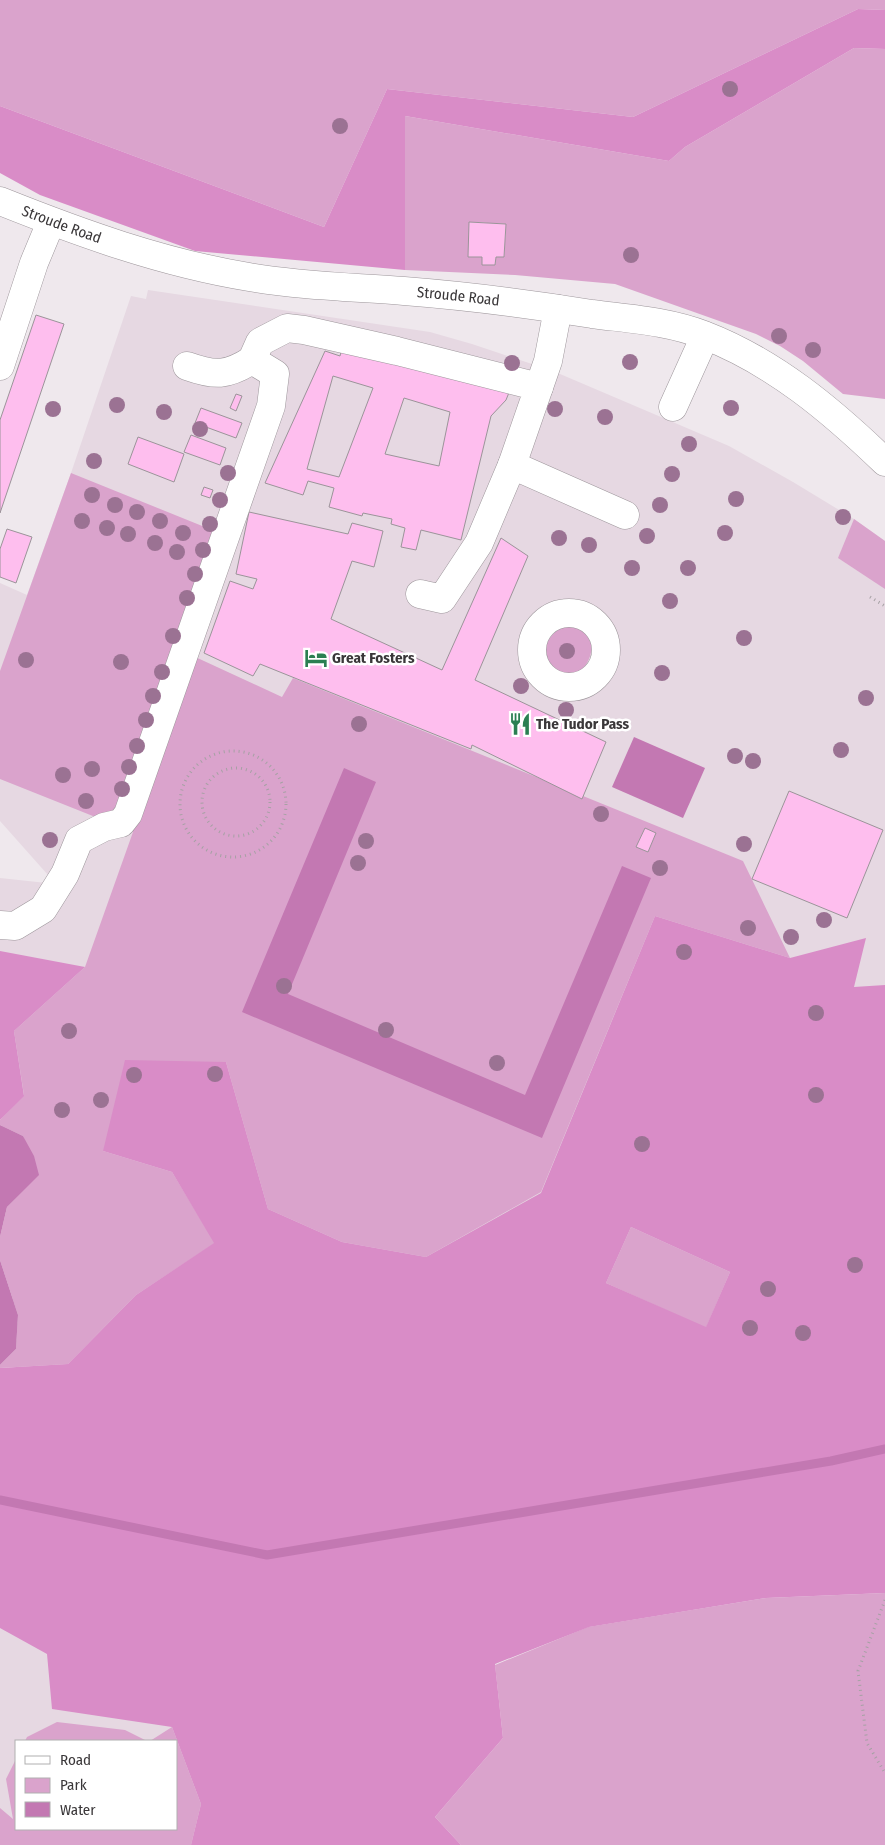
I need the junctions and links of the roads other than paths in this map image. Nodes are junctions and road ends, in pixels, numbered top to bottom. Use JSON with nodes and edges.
{"nodes":[{"id":1,"x":0,"y":201,"type":"edge"},
{"id":2,"x":51,"y":222,"type":"junction"},
{"id":3,"x":558,"y":309,"type":"junction"},
{"id":4,"x":704,"y":336,"type":"junction"},
{"id":5,"x":252,"y":360,"type":"junction"},
{"id":6,"x":0,"y":366,"type":"edge"},
{"id":7,"x":187,"y":366,"type":"dead end"},
{"id":8,"x":538,"y":387,"type":"junction"},
{"id":9,"x":673,"y":407,"type":"dead end"},
{"id":10,"x":881,"y":449,"type":"edge"},
{"id":11,"x":512,"y":464,"type":"junction"},
{"id":12,"x":625,"y":515,"type":"dead end"},
{"id":13,"x":420,"y":594,"type":"dead end"},
{"id":14,"x":0,"y":925,"type":"edge"}],
"edges":[{"from":1,"to":2,"type":"street","name":"Stroude Road"},
{"from":2,"to":3,"type":"street","name":"Stroude Road"},
{"from":2,"to":6,"type":"street"},
{"from":3,"to":4,"type":"street","name":"Stroude Road"},
{"from":3,"to":8,"type":"street"},
{"from":4,"to":9,"type":"street"},
{"from":4,"to":10,"type":"street","name":"Stroude Road"},
{"from":5,"to":7,"type":"street"},
{"from":5,"to":8,"type":"street"},
{"from":5,"to":14,"type":"street"},
{"from":8,"to":11,"type":"street"},
{"from":11,"to":12,"type":"street"},
{"from":11,"to":13,"type":"street"}]}
